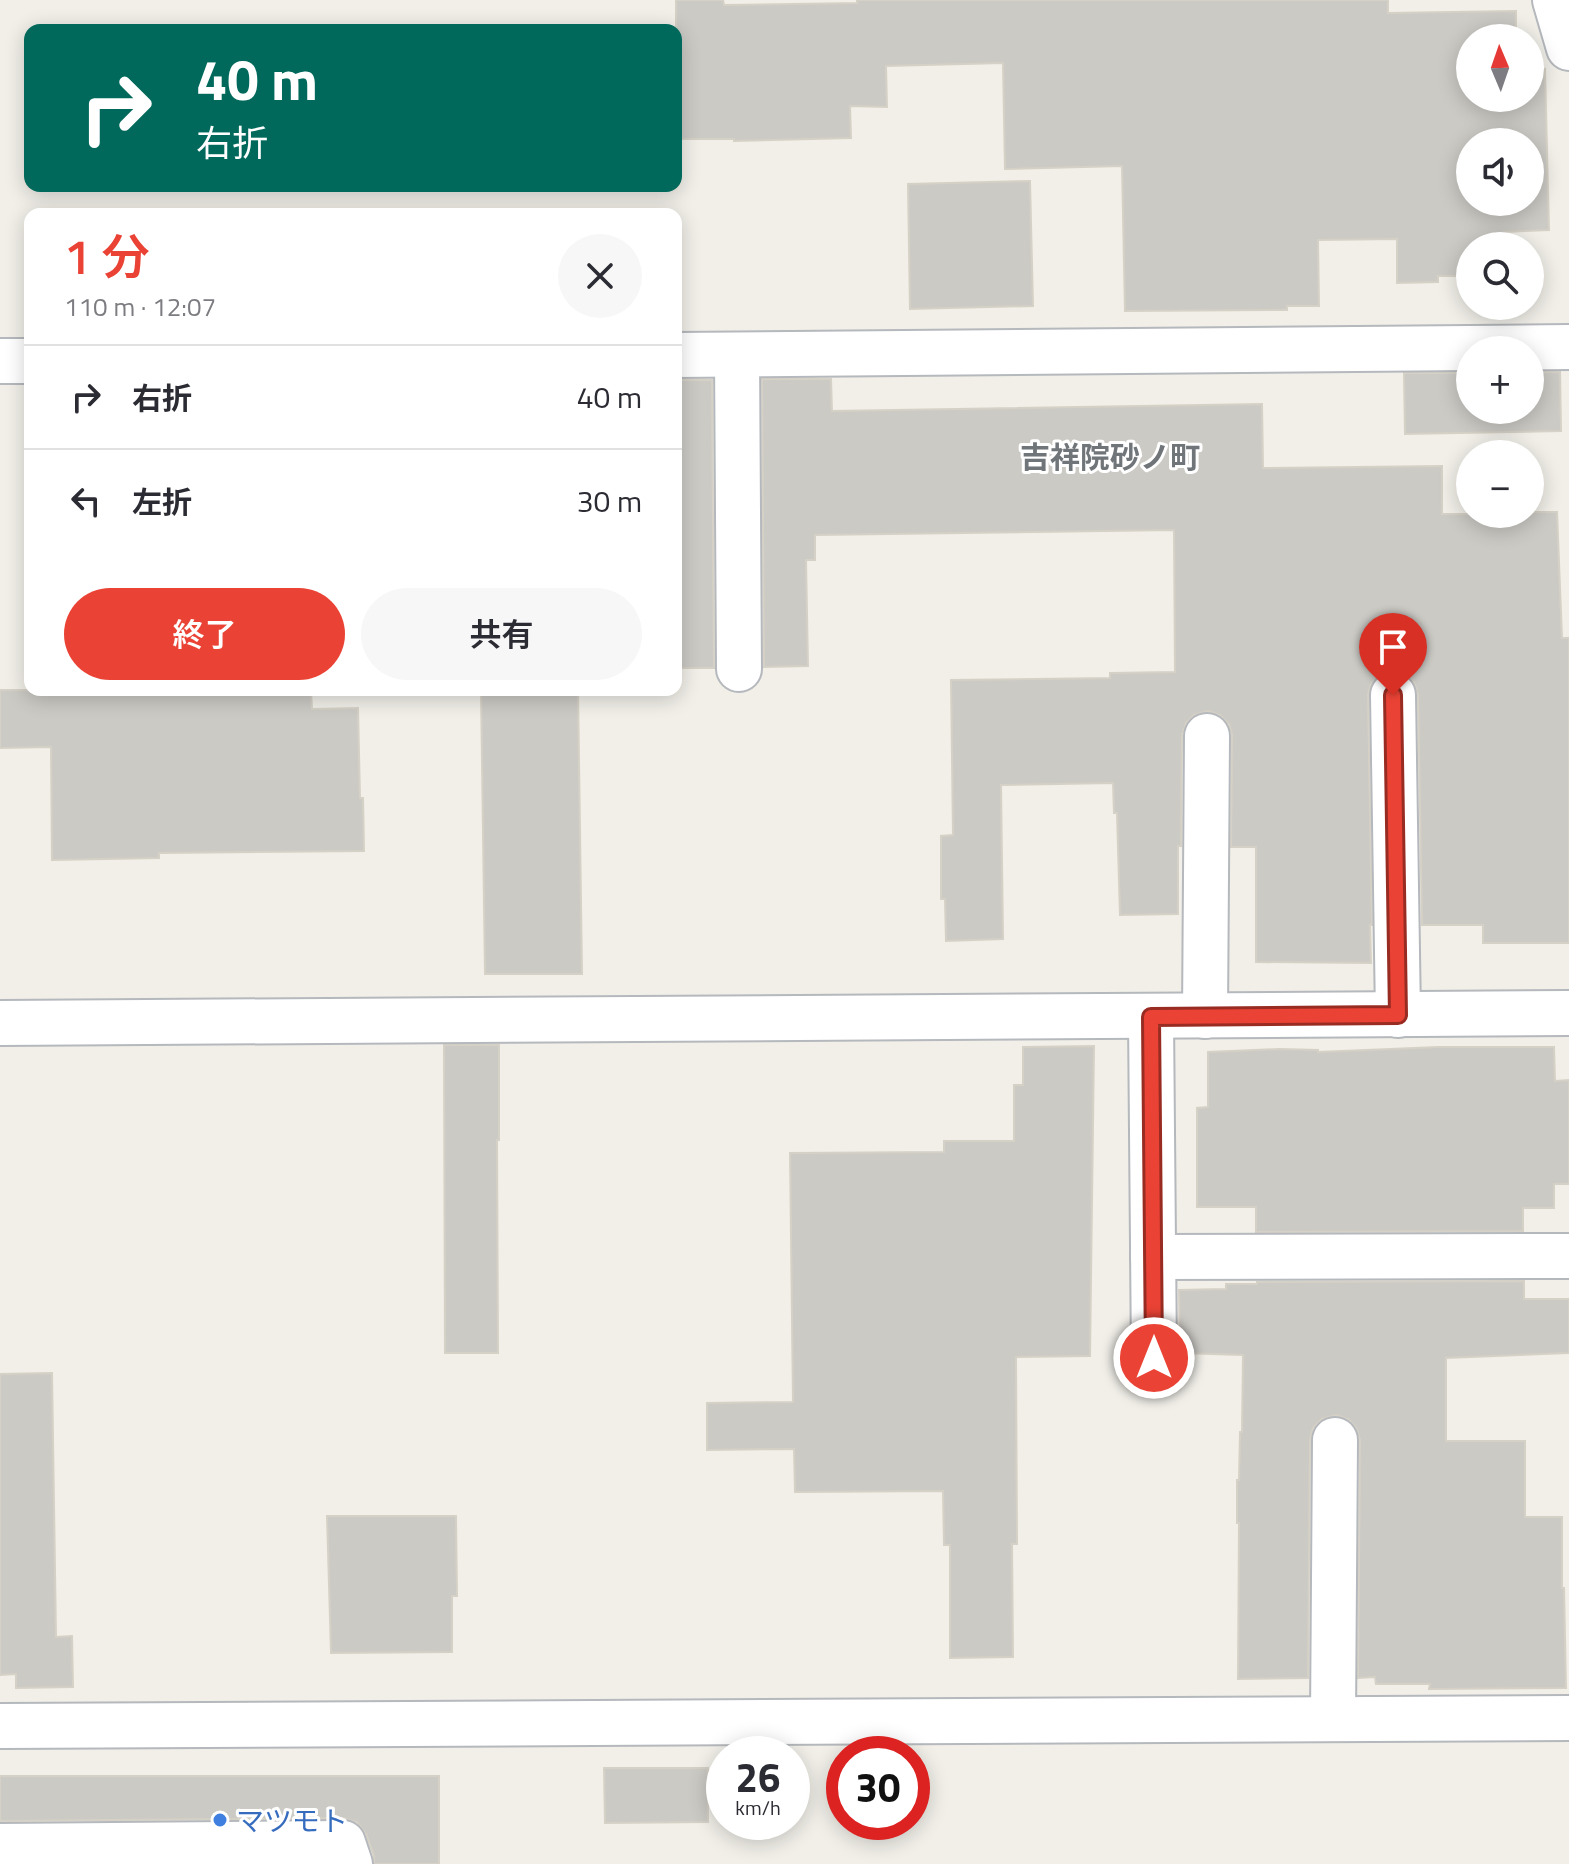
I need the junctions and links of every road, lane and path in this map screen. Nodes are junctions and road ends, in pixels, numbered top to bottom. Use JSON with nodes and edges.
{"nodes":[{"id":1,"x":1555,"y":0,"type":"edge"},
{"id":2,"x":1569,"y":48,"type":"edge"},
{"id":3,"x":1569,"y":347,"type":"edge"},
{"id":4,"x":682,"y":355,"type":"edge"},
{"id":5,"x":737,"y":355,"type":"junction"},
{"id":6,"x":0,"y":361,"type":"edge"},
{"id":7,"x":24,"y":361,"type":"edge"},
{"id":8,"x":739,"y":669,"type":"dead end"},
{"id":9,"x":1393,"y":695,"type":"dead end"},
{"id":10,"x":1207,"y":736,"type":"dead end"},
{"id":11,"x":1569,"y":1013,"type":"edge"},
{"id":12,"x":1398,"y":1015,"type":"junction"},
{"id":13,"x":1205,"y":1016,"type":"junction"},
{"id":14,"x":1151,"y":1017,"type":"junction"},
{"id":15,"x":0,"y":1023,"type":"edge"},
{"id":16,"x":1569,"y":1256,"type":"edge"},
{"id":17,"x":1153,"y":1257,"type":"junction"},
{"id":18,"x":1154,"y":1358,"type":"dead end"},
{"id":19,"x":1335,"y":1440,"type":"dead end"},
{"id":20,"x":1569,"y":1718,"type":"edge"},
{"id":21,"x":1333,"y":1719,"type":"junction"},
{"id":22,"x":0,"y":1726,"type":"edge"},
{"id":23,"x":0,"y":1846,"type":"edge"},
{"id":24,"x":350,"y":1864,"type":"edge"}],
"edges":[{"from":1,"to":2,"type":"street"},
{"from":3,"to":5,"type":"street"},
{"from":4,"to":5,"type":"street"},
{"from":5,"to":8,"type":"street"},
{"from":6,"to":7,"type":"street"},
{"from":9,"to":12,"type":"street"},
{"from":10,"to":13,"type":"street"},
{"from":11,"to":12,"type":"street"},
{"from":12,"to":13,"type":"street"},
{"from":13,"to":14,"type":"street"},
{"from":14,"to":15,"type":"street"},
{"from":14,"to":17,"type":"street"},
{"from":16,"to":17,"type":"street"},
{"from":17,"to":18,"type":"street"},
{"from":19,"to":21,"type":"street"},
{"from":20,"to":21,"type":"street"},
{"from":21,"to":22,"type":"street"},
{"from":23,"to":24,"type":"street"}]}
